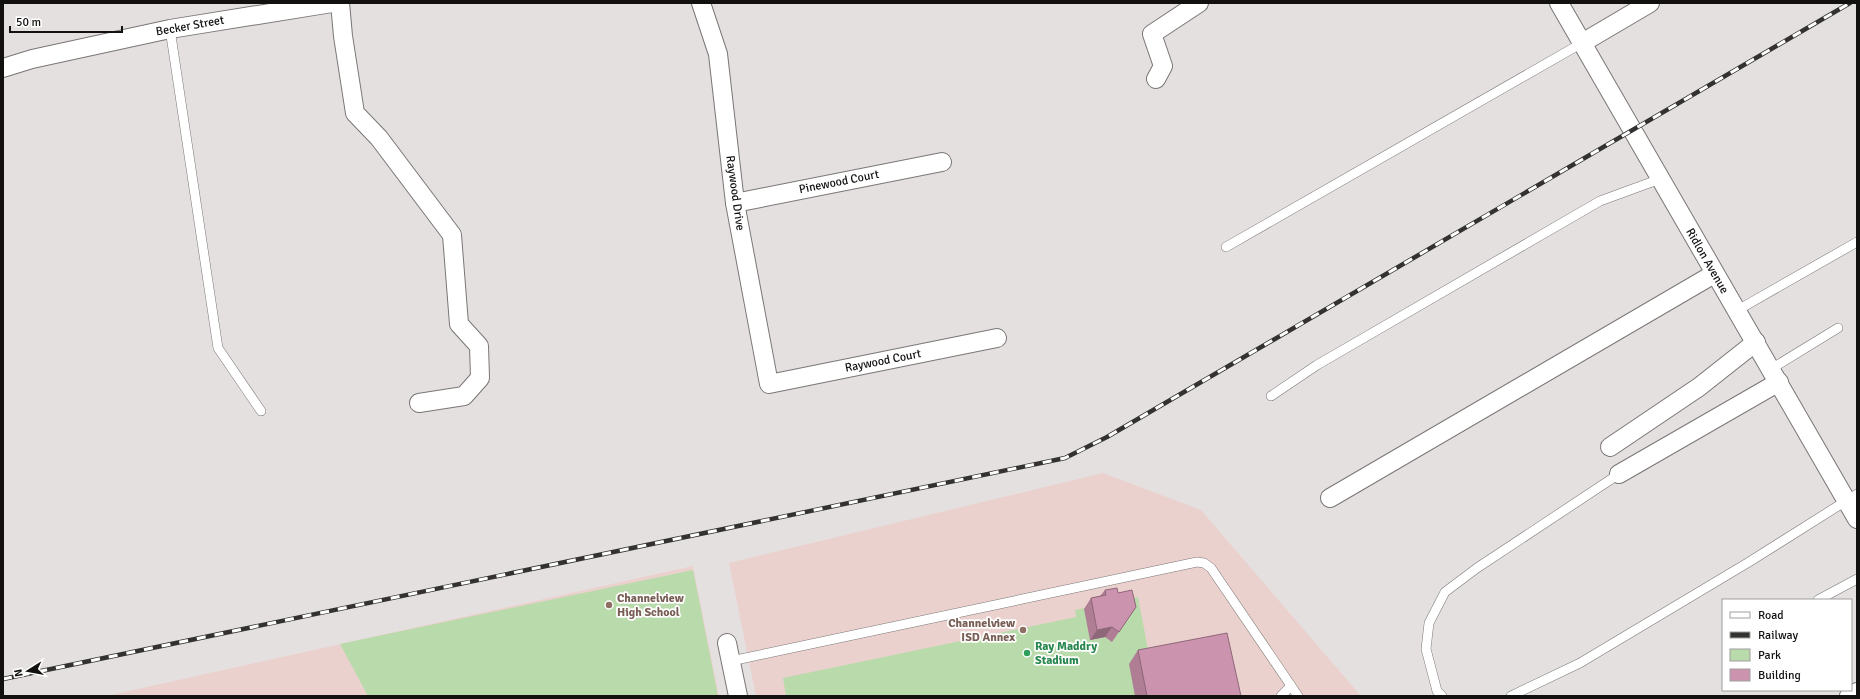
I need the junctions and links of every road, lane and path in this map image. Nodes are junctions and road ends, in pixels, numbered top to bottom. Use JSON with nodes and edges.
{"nodes":[{"id":1,"x":332,"y":3,"type":"edge"},
{"id":2,"x":340,"y":3,"type":"edge"},
{"id":3,"x":701,"y":3,"type":"edge"},
{"id":4,"x":1199,"y":3,"type":"edge"},
{"id":5,"x":1559,"y":3,"type":"edge"},
{"id":6,"x":1650,"y":3,"type":"edge"},
{"id":7,"x":170,"y":29,"type":"junction"},
{"id":8,"x":1582,"y":43,"type":"junction"},
{"id":9,"x":3,"y":68,"type":"edge"},
{"id":10,"x":1156,"y":79,"type":"dead end"},
{"id":11,"x":942,"y":162,"type":"dead end"},
{"id":12,"x":1660,"y":179,"type":"junction"},
{"id":13,"x":735,"y":203,"type":"junction"},
{"id":14,"x":1857,"y":242,"type":"edge"},
{"id":15,"x":1226,"y":247,"type":"dead end"},
{"id":16,"x":1714,"y":274,"type":"junction"},
{"id":17,"x":1736,"y":311,"type":"junction"},
{"id":18,"x":1838,"y":328,"type":"dead end"},
{"id":19,"x":997,"y":338,"type":"dead end"},
{"id":20,"x":1756,"y":342,"type":"junction"},
{"id":21,"x":1775,"y":375,"type":"junction"},
{"id":22,"x":769,"y":384,"type":"joint"},
{"id":23,"x":1271,"y":396,"type":"dead end"},
{"id":24,"x":419,"y":403,"type":"dead end"},
{"id":25,"x":261,"y":411,"type":"dead end"},
{"id":26,"x":1610,"y":447,"type":"dead end"},
{"id":27,"x":1619,"y":474,"type":"joint"},
{"id":28,"x":1852,"y":497,"type":"edge"},
{"id":29,"x":1330,"y":498,"type":"dead end"},
{"id":30,"x":1857,"y":519,"type":"edge"},
{"id":31,"x":1857,"y":579,"type":"edge"},
{"id":32,"x":1820,"y":599,"type":"edge"},
{"id":33,"x":727,"y":643,"type":"dead end"},
{"id":34,"x":731,"y":661,"type":"junction"},
{"id":35,"x":1291,"y":686,"type":"junction"},
{"id":36,"x":1857,"y":692,"type":"edge"},
{"id":37,"x":738,"y":696,"type":"edge"},
{"id":38,"x":1281,"y":696,"type":"edge"},
{"id":39,"x":1298,"y":696,"type":"edge"},
{"id":40,"x":1442,"y":696,"type":"edge"},
{"id":41,"x":1511,"y":696,"type":"edge"},
{"id":42,"x":1849,"y":696,"type":"edge"}],
"edges":[{"from":1,"to":7,"type":"street","name":"Becker Street"},
{"from":2,"to":24,"type":"street"},
{"from":3,"to":13,"type":"street","name":"Raywood Drive"},
{"from":4,"to":10,"type":"street"},
{"from":5,"to":8,"type":"street","name":"Ridlon Avenue"},
{"from":6,"to":8,"type":"street"},
{"from":7,"to":9,"type":"street","name":"Becker Street"},
{"from":7,"to":25,"type":"lane"},
{"from":8,"to":12,"type":"street","name":"Ridlon Avenue"},
{"from":8,"to":15,"type":"lane"},
{"from":11,"to":13,"type":"street","name":"Pinewood Court"},
{"from":12,"to":16,"type":"street","name":"Ridlon Avenue"},
{"from":12,"to":23,"type":"lane"},
{"from":13,"to":22,"type":"street","name":"Raywood Drive"},
{"from":14,"to":17,"type":"lane"},
{"from":16,"to":17,"type":"street","name":"Ridlon Avenue"},
{"from":16,"to":29,"type":"street"},
{"from":17,"to":20,"type":"street","name":"Ridlon Avenue"},
{"from":18,"to":21,"type":"lane"},
{"from":19,"to":22,"type":"street","name":"Raywood Court"},
{"from":20,"to":21,"type":"street","name":"Ridlon Avenue"},
{"from":20,"to":26,"type":"street"},
{"from":21,"to":27,"type":"street"},
{"from":21,"to":28,"type":"street","name":"Ridlon Avenue"},
{"from":27,"to":40,"type":"lane"},
{"from":28,"to":30,"type":"street","name":"Ridlon Avenue"},
{"from":28,"to":41,"type":"lane"},
{"from":31,"to":32,"type":"lane"},
{"from":33,"to":34,"type":"street"},
{"from":34,"to":35,"type":"lane"},
{"from":34,"to":37,"type":"street"},
{"from":35,"to":38,"type":"lane"},
{"from":35,"to":39,"type":"lane"},
{"from":36,"to":42,"type":"street"}]}
